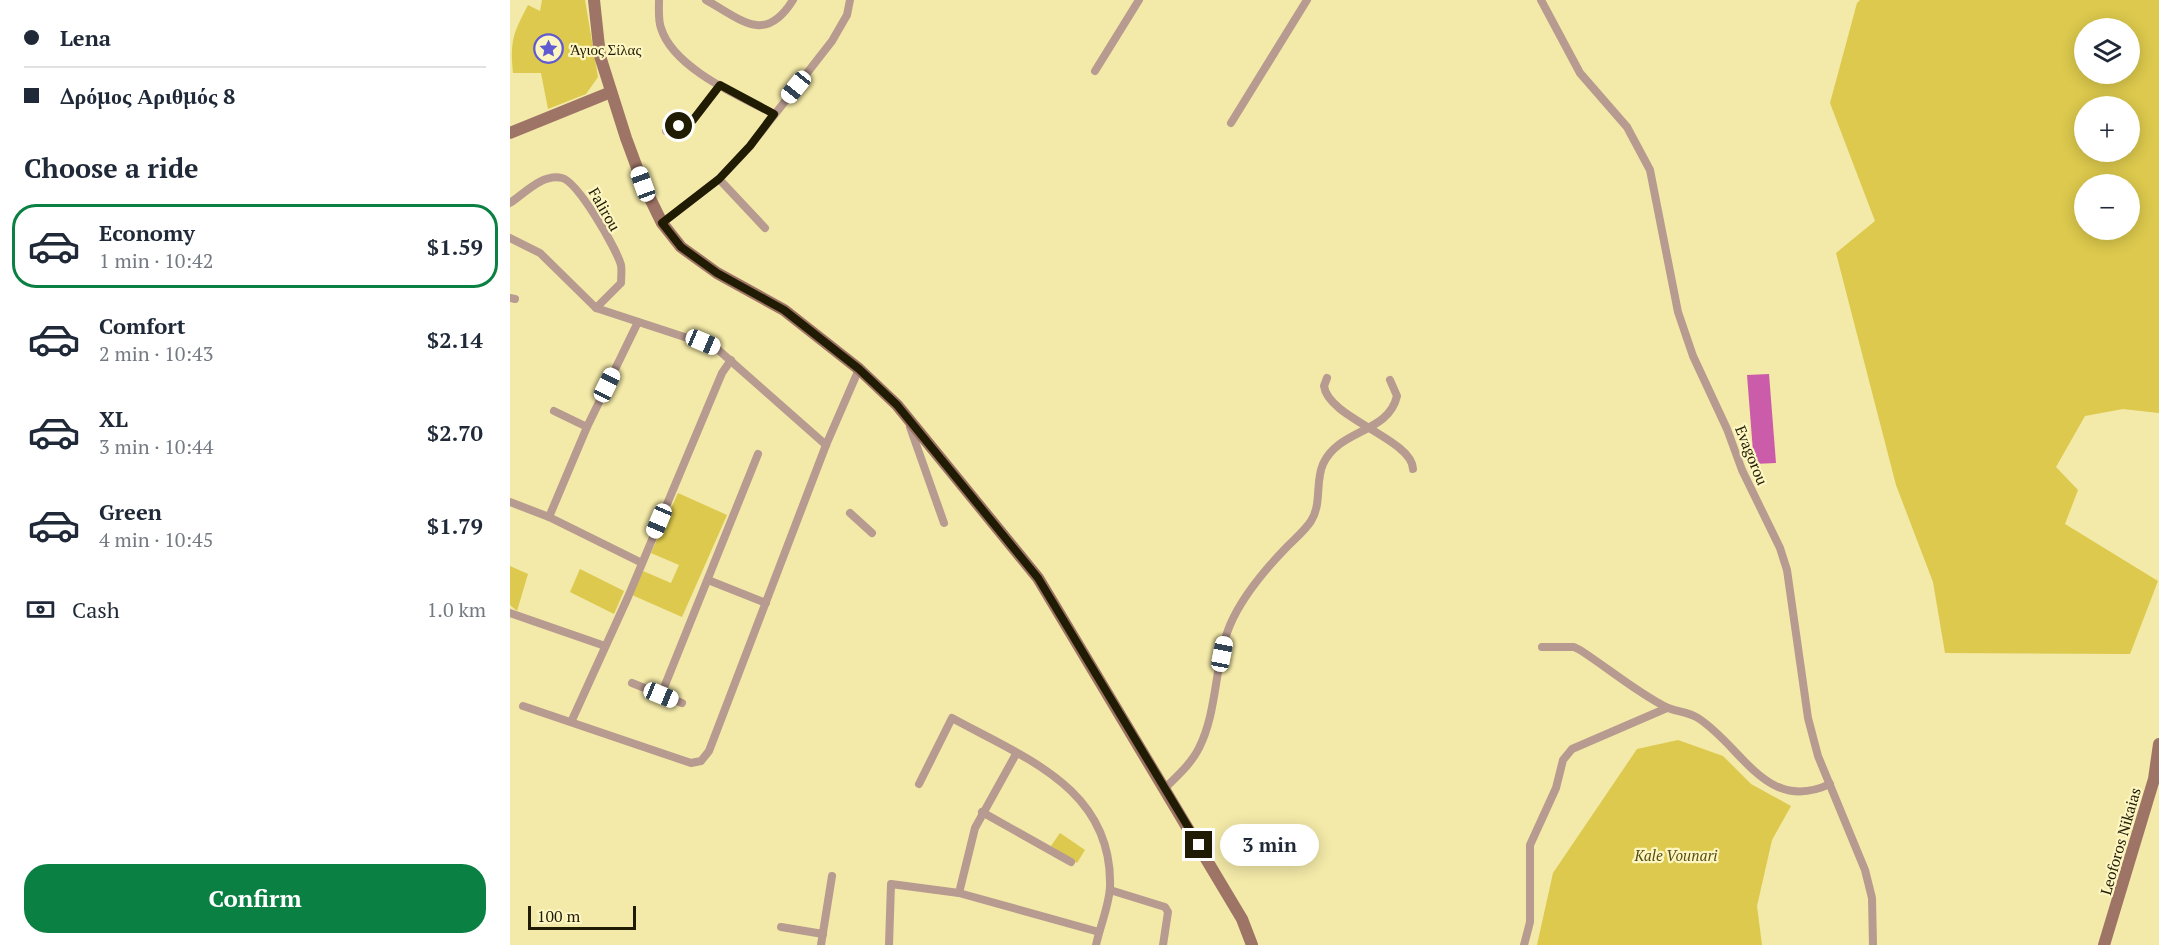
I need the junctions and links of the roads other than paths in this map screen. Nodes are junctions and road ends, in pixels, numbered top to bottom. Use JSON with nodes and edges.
{"nodes":[{"id":1,"x":594,"y":0,"type":"edge"},
{"id":2,"x":659,"y":0,"type":"edge"},
{"id":3,"x":706,"y":0,"type":"edge"},
{"id":4,"x":793,"y":0,"type":"edge"},
{"id":5,"x":850,"y":0,"type":"edge"},
{"id":6,"x":1139,"y":0,"type":"edge"},
{"id":7,"x":1307,"y":0,"type":"edge"},
{"id":8,"x":1541,"y":0,"type":"edge"},
{"id":9,"x":1095,"y":71,"type":"dead end"},
{"id":10,"x":720,"y":85,"type":"junction"},
{"id":11,"x":611,"y":92,"type":"junction"},
{"id":12,"x":774,"y":114,"type":"junction"},
{"id":13,"x":1231,"y":123,"type":"dead end"},
{"id":14,"x":666,"y":131,"type":"dead end"},
{"id":15,"x":510,"y":133,"type":"edge"},
{"id":16,"x":719,"y":179,"type":"junction"},
{"id":17,"x":510,"y":203,"type":"edge"},
{"id":18,"x":662,"y":223,"type":"junction"},
{"id":19,"x":765,"y":228,"type":"dead end"},
{"id":20,"x":510,"y":238,"type":"edge"},
{"id":21,"x":596,"y":308,"type":"junction"},
{"id":22,"x":638,"y":322,"type":"junction"},
{"id":23,"x":731,"y":360,"type":"junction"},
{"id":24,"x":859,"y":369,"type":"junction"},
{"id":25,"x":1327,"y":378,"type":"dead end"},
{"id":26,"x":1390,"y":380,"type":"dead end"},
{"id":27,"x":554,"y":411,"type":"dead end"},
{"id":28,"x":910,"y":420,"type":"junction"},
{"id":29,"x":586,"y":427,"type":"junction"},
{"id":30,"x":1371,"y":428,"type":"junction"},
{"id":31,"x":826,"y":445,"type":"junction"},
{"id":32,"x":758,"y":454,"type":"dead end"},
{"id":33,"x":1413,"y":469,"type":"dead end"},
{"id":34,"x":510,"y":502,"type":"edge"},
{"id":35,"x":850,"y":513,"type":"dead end"},
{"id":36,"x":549,"y":517,"type":"junction"},
{"id":37,"x":945,"y":523,"type":"dead end"},
{"id":38,"x":872,"y":533,"type":"dead end"},
{"id":39,"x":642,"y":563,"type":"junction"},
{"id":40,"x":708,"y":580,"type":"junction"},
{"id":41,"x":766,"y":603,"type":"junction"},
{"id":42,"x":510,"y":613,"type":"edge"},
{"id":43,"x":605,"y":646,"type":"junction"},
{"id":44,"x":1542,"y":647,"type":"dead end"},
{"id":45,"x":632,"y":683,"type":"dead end"},
{"id":46,"x":661,"y":695,"type":"junction"},
{"id":47,"x":682,"y":703,"type":"dead end"},
{"id":48,"x":523,"y":706,"type":"dead end"},
{"id":49,"x":1666,"y":708,"type":"junction"},
{"id":50,"x":572,"y":720,"type":"junction"},
{"id":51,"x":2159,"y":744,"type":"edge"},
{"id":52,"x":1016,"y":754,"type":"junction"},
{"id":53,"x":2156,"y":779,"type":"edge"},
{"id":54,"x":919,"y":784,"type":"dead end"},
{"id":55,"x":1830,"y":784,"type":"junction"},
{"id":56,"x":1164,"y":789,"type":"junction"},
{"id":57,"x":982,"y":812,"type":"junction"},
{"id":58,"x":1071,"y":862,"type":"dead end"},
{"id":59,"x":832,"y":876,"type":"dead end"},
{"id":60,"x":1110,"y":890,"type":"junction"},
{"id":61,"x":959,"y":892,"type":"junction"},
{"id":62,"x":781,"y":927,"type":"dead end"},
{"id":63,"x":1099,"y":932,"type":"junction"},
{"id":64,"x":822,"y":934,"type":"junction"},
{"id":65,"x":821,"y":945,"type":"edge"},
{"id":66,"x":889,"y":945,"type":"edge"},
{"id":67,"x":1096,"y":945,"type":"edge"},
{"id":68,"x":1163,"y":945,"type":"edge"},
{"id":69,"x":1252,"y":945,"type":"edge"},
{"id":70,"x":1524,"y":945,"type":"edge"},
{"id":71,"x":1873,"y":945,"type":"edge"},
{"id":72,"x":2103,"y":945,"type":"edge"}],
"edges":[{"from":1,"to":11,"type":"street"},
{"from":2,"to":10,"type":"street"},
{"from":3,"to":4,"type":"street"},
{"from":5,"to":12,"type":"street"},
{"from":6,"to":9,"type":"street"},
{"from":7,"to":13,"type":"street"},
{"from":8,"to":55,"type":"street","name":"Evagorou"},
{"from":10,"to":12,"type":"street"},
{"from":10,"to":14,"type":"street"},
{"from":11,"to":15,"type":"street"},
{"from":11,"to":18,"type":"street"},
{"from":12,"to":16,"type":"street"},
{"from":16,"to":18,"type":"street"},
{"from":16,"to":19,"type":"street"},
{"from":17,"to":21,"type":"street","name":"Falirou"},
{"from":18,"to":24,"type":"street"},
{"from":20,"to":21,"type":"street"},
{"from":21,"to":22,"type":"street"},
{"from":22,"to":23,"type":"street"},
{"from":22,"to":29,"type":"street"},
{"from":23,"to":31,"type":"street"},
{"from":23,"to":39,"type":"street"},
{"from":24,"to":28,"type":"street"},
{"from":24,"to":31,"type":"street"},
{"from":25,"to":30,"type":"street"},
{"from":26,"to":30,"type":"street"},
{"from":27,"to":29,"type":"street"},
{"from":28,"to":37,"type":"street"},
{"from":28,"to":56,"type":"street"},
{"from":29,"to":36,"type":"street"},
{"from":30,"to":33,"type":"street"},
{"from":30,"to":56,"type":"street"},
{"from":31,"to":41,"type":"street"},
{"from":32,"to":40,"type":"street"},
{"from":34,"to":36,"type":"street"},
{"from":35,"to":38,"type":"street"},
{"from":36,"to":39,"type":"street"},
{"from":39,"to":43,"type":"street"},
{"from":40,"to":41,"type":"street"},
{"from":40,"to":46,"type":"street"},
{"from":41,"to":50,"type":"street"},
{"from":42,"to":43,"type":"street"},
{"from":43,"to":50,"type":"street"},
{"from":44,"to":49,"type":"street"},
{"from":45,"to":46,"type":"street"},
{"from":46,"to":47,"type":"street"},
{"from":48,"to":50,"type":"street"},
{"from":49,"to":55,"type":"street"},
{"from":49,"to":70,"type":"street"},
{"from":51,"to":53,"type":"street","name":"Leoforos Nikaias"},
{"from":52,"to":54,"type":"street"},
{"from":52,"to":57,"type":"street"},
{"from":52,"to":60,"type":"street"},
{"from":53,"to":72,"type":"street","name":"Leoforos Nikaias"},
{"from":55,"to":71,"type":"street","name":"Evagorou"},
{"from":56,"to":69,"type":"street"},
{"from":57,"to":58,"type":"street"},
{"from":57,"to":61,"type":"street"},
{"from":59,"to":64,"type":"street"},
{"from":60,"to":63,"type":"street"},
{"from":60,"to":68,"type":"street"},
{"from":61,"to":63,"type":"street"},
{"from":61,"to":66,"type":"street"},
{"from":62,"to":64,"type":"street"},
{"from":63,"to":67,"type":"street"},
{"from":64,"to":65,"type":"street"}]}
